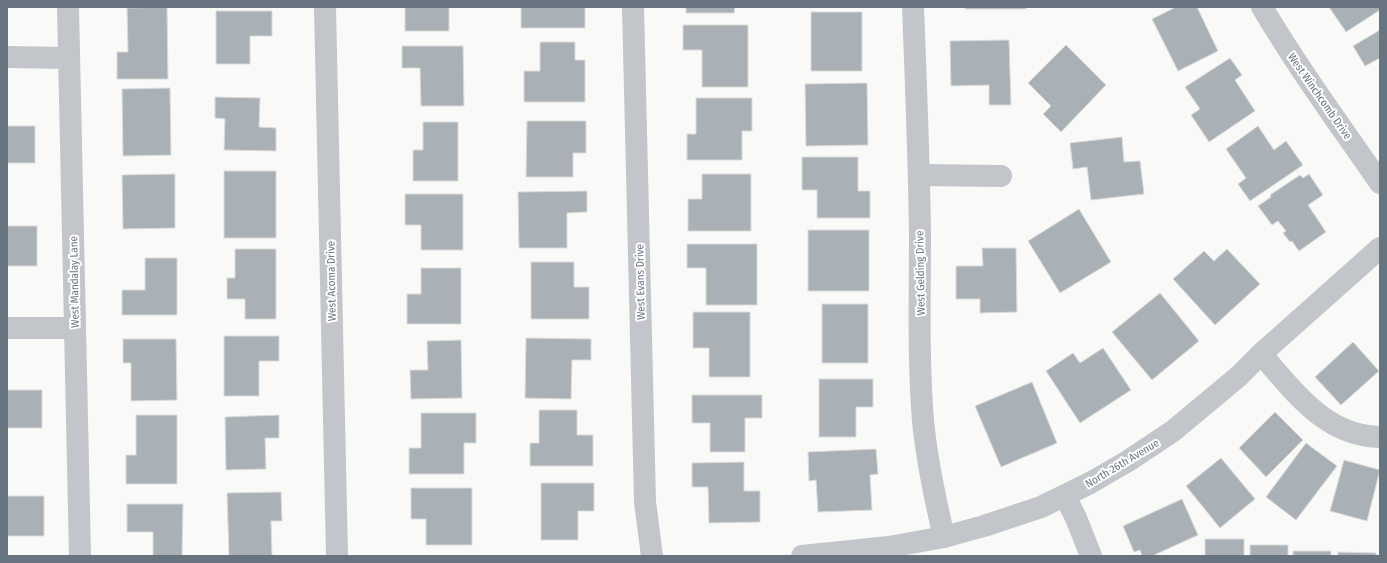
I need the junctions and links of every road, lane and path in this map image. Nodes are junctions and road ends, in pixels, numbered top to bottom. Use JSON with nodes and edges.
{"nodes":[{"id":1,"x":68,"y":7,"type":"edge"},
{"id":2,"x":325,"y":7,"type":"edge"},
{"id":3,"x":634,"y":7,"type":"edge"},
{"id":4,"x":913,"y":7,"type":"edge"},
{"id":5,"x":1262,"y":7,"type":"edge"},
{"id":6,"x":7,"y":57,"type":"edge"},
{"id":7,"x":69,"y":58,"type":"junction"},
{"id":8,"x":919,"y":175,"type":"junction"},
{"id":9,"x":1001,"y":176,"type":"dead end"},
{"id":10,"x":1380,"y":183,"type":"edge"},
{"id":11,"x":1380,"y":248,"type":"edge"},
{"id":12,"x":7,"y":328,"type":"edge"},
{"id":13,"x":75,"y":328,"type":"junction"},
{"id":14,"x":1261,"y":354,"type":"junction"},
{"id":15,"x":1380,"y":437,"type":"edge"},
{"id":16,"x":1065,"y":496,"type":"junction"},
{"id":17,"x":944,"y":537,"type":"junction"},
{"id":18,"x":80,"y":556,"type":"edge"},
{"id":19,"x":336,"y":556,"type":"edge"},
{"id":20,"x":652,"y":556,"type":"edge"},
{"id":21,"x":802,"y":556,"type":"edge"},
{"id":22,"x":1091,"y":556,"type":"edge"}],
"edges":[{"from":1,"to":7,"type":"street","name":"West Mandalay Lane"},
{"from":2,"to":19,"type":"street","name":"West Acoma Drive"},
{"from":3,"to":20,"type":"street","name":"West Evans Drive"},
{"from":4,"to":8,"type":"street","name":"West Gelding Drive"},
{"from":5,"to":10,"type":"street","name":"West Winchcomb Drive"},
{"from":6,"to":7,"type":"street"},
{"from":7,"to":13,"type":"street","name":"West Mandalay Lane"},
{"from":8,"to":9,"type":"street"},
{"from":8,"to":17,"type":"street","name":"West Gelding Drive"},
{"from":11,"to":14,"type":"street","name":"North 26th Avenue"},
{"from":12,"to":13,"type":"street"},
{"from":13,"to":18,"type":"street","name":"West Mandalay Lane"},
{"from":14,"to":15,"type":"street"},
{"from":14,"to":16,"type":"street","name":"North 26th Avenue"},
{"from":16,"to":17,"type":"street","name":"North 26th Avenue"},
{"from":16,"to":22,"type":"street"},
{"from":17,"to":21,"type":"street","name":"North 26th Avenue"}]}
